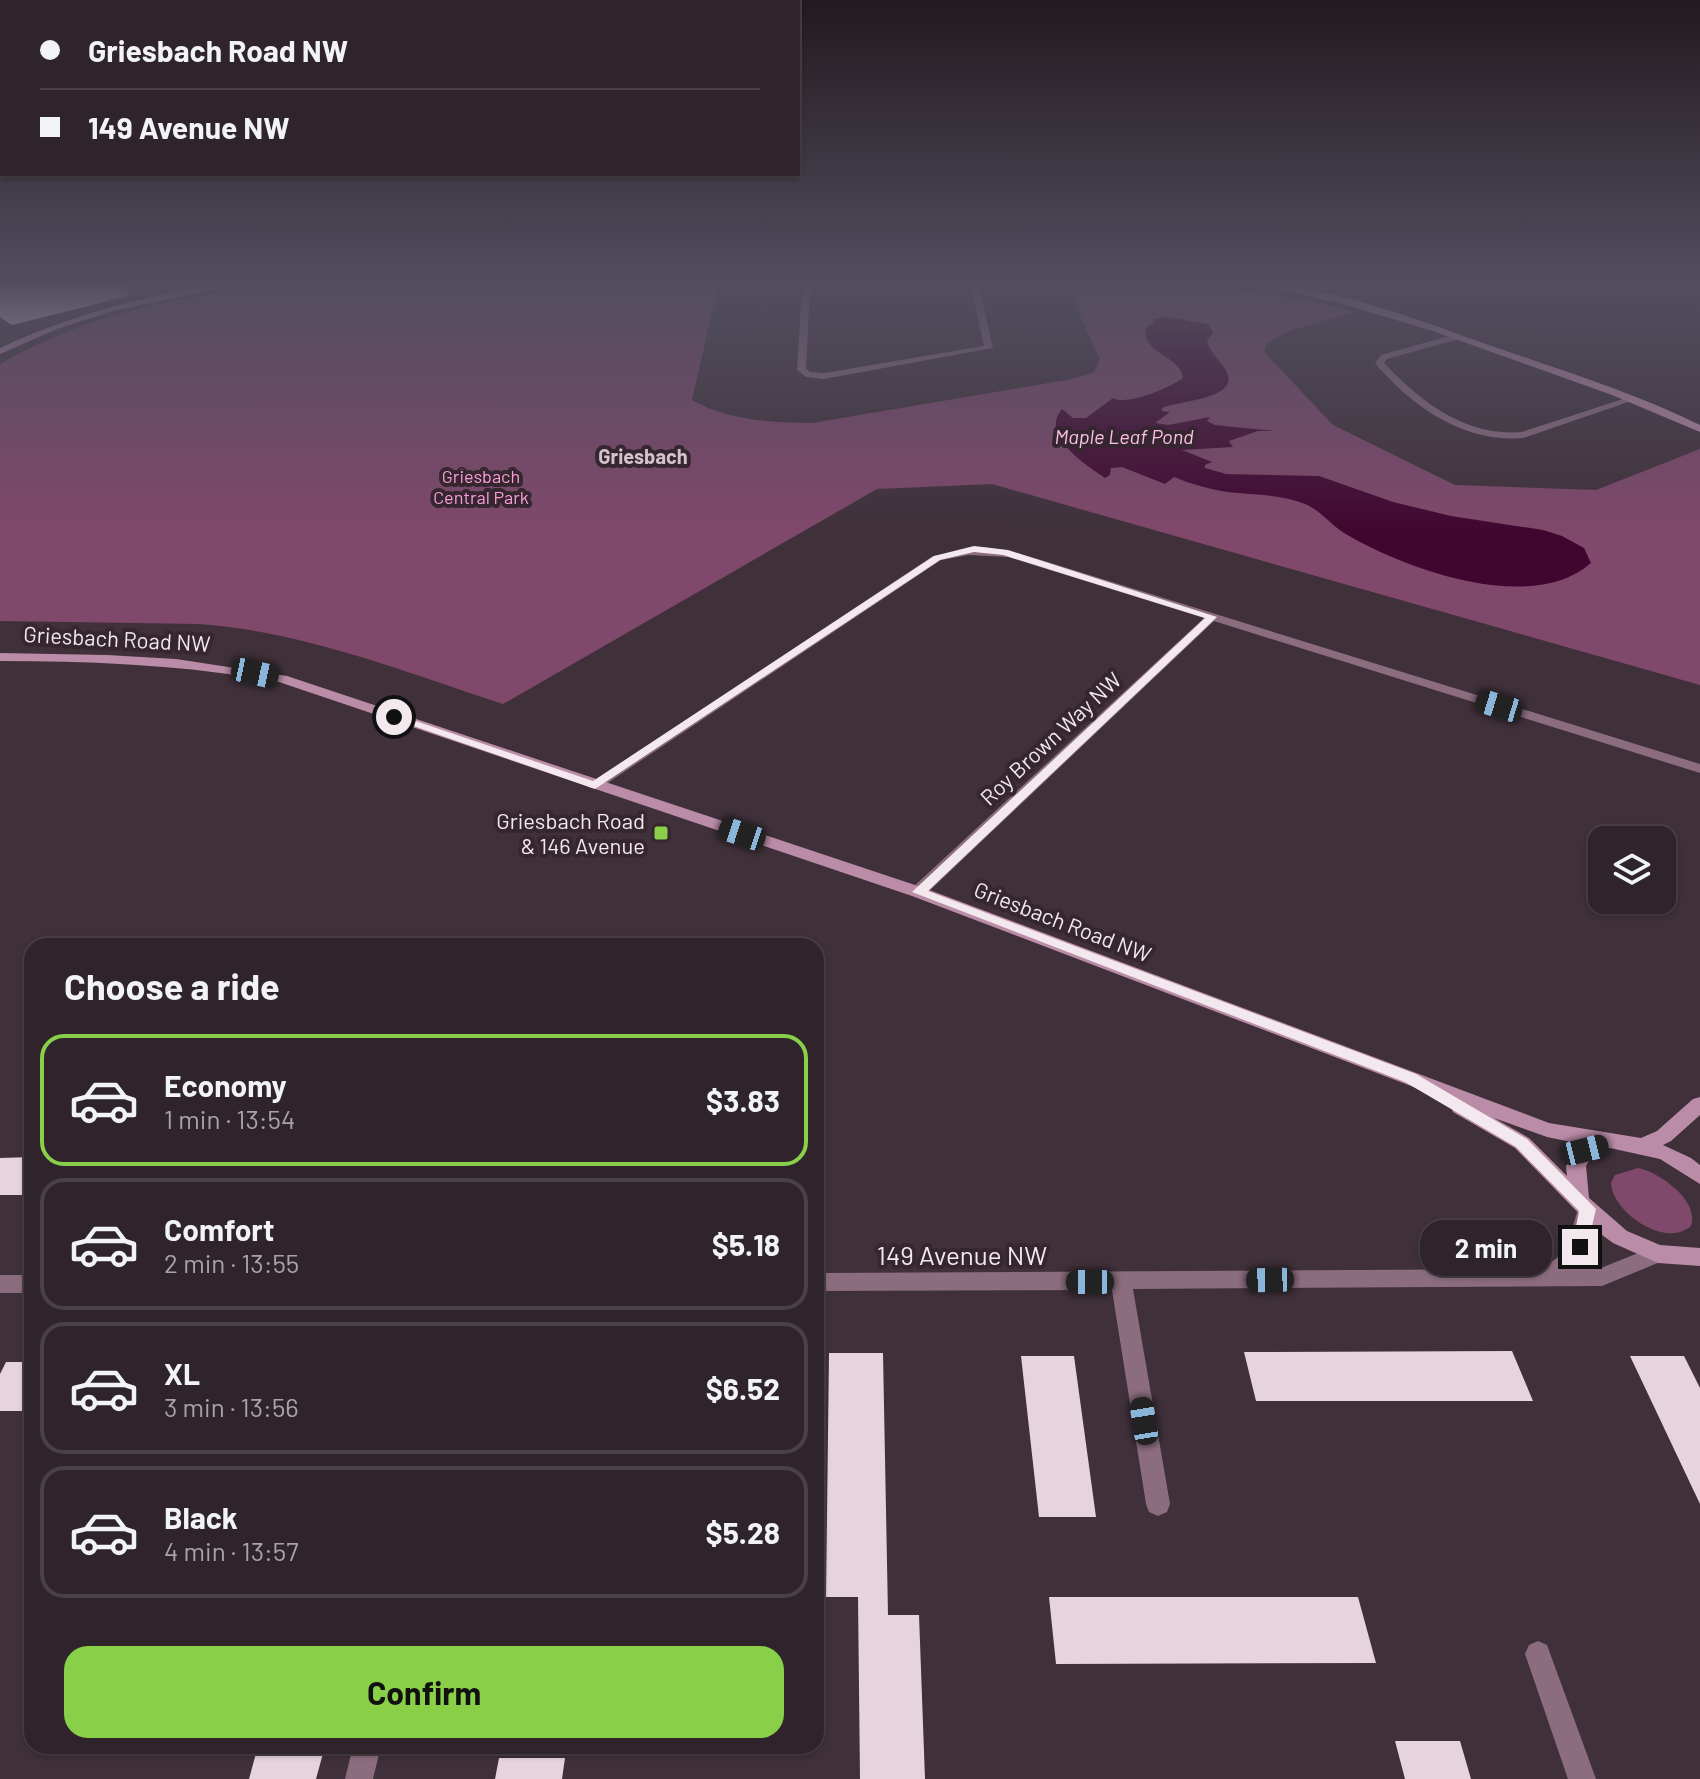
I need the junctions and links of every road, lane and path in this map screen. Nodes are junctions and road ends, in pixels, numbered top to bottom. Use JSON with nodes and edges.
{"nodes":[{"id":1,"x":801,"y":369,"type":"edge"},
{"id":2,"x":865,"y":369,"type":"edge"},
{"id":3,"x":1386,"y":369,"type":"edge"},
{"id":4,"x":1547,"y":369,"type":"edge"},
{"id":5,"x":1632,"y":399,"type":"junction"},
{"id":6,"x":1700,"y":429,"type":"edge"},
{"id":7,"x":1212,"y":617,"type":"junction"},
{"id":8,"x":0,"y":657,"type":"edge"},
{"id":9,"x":1700,"y":769,"type":"edge"},
{"id":10,"x":595,"y":785,"type":"junction"},
{"id":11,"x":918,"y":892,"type":"junction"},
{"id":12,"x":1410,"y":1078,"type":"junction"},
{"id":13,"x":1700,"y":1104,"type":"edge"},
{"id":14,"x":1616,"y":1142,"type":"junction"},
{"id":15,"x":1642,"y":1146,"type":"junction"},
{"id":16,"x":1700,"y":1176,"type":"edge"},
{"id":17,"x":1584,"y":1204,"type":"junction"},
{"id":18,"x":1684,"y":1253,"type":"edge"},
{"id":19,"x":1540,"y":1278,"type":"junction"},
{"id":20,"x":824,"y":1282,"type":"edge"},
{"id":21,"x":1121,"y":1282,"type":"junction"},
{"id":22,"x":0,"y":1284,"type":"edge"},
{"id":23,"x":24,"y":1284,"type":"edge"},
{"id":24,"x":1158,"y":1504,"type":"dead end"},
{"id":25,"x":1538,"y":1654,"type":"dead end"},
{"id":26,"x":365,"y":1754,"type":"edge"},
{"id":27,"x":359,"y":1779,"type":"edge"},
{"id":28,"x":1582,"y":1779,"type":"edge"}],
"edges":[{"from":1,"to":2,"type":"street"},
{"from":3,"to":5,"type":"street"},
{"from":4,"to":5,"type":"street"},
{"from":5,"to":6,"type":"street"},
{"from":7,"to":9,"type":"street"},
{"from":7,"to":10,"type":"street"},
{"from":7,"to":11,"type":"street","name":"Roy Brown Way NW"},
{"from":8,"to":10,"type":"street","name":"Griesbach Road NW"},
{"from":10,"to":11,"type":"street","name":"Griesbach Road NW"},
{"from":11,"to":12,"type":"street","name":"Griesbach Road NW"},
{"from":12,"to":14,"type":"street","name":"Griesbach Road NW"},
{"from":12,"to":17,"type":"street","name":"Griesbach Road NW"},
{"from":13,"to":15,"type":"street"},
{"from":14,"to":15,"type":"street","name":"Griesbach Road NW"},
{"from":14,"to":17,"type":"street"},
{"from":15,"to":16,"type":"street","name":"Griesbach Road NW"},
{"from":17,"to":18,"type":"street","name":"Griesbach Road NW"},
{"from":17,"to":19,"type":"street"},
{"from":18,"to":19,"type":"street","name":"149 Avenue NW"},
{"from":19,"to":21,"type":"street","name":"149 Avenue NW"},
{"from":20,"to":21,"type":"street","name":"149 Avenue NW"},
{"from":21,"to":24,"type":"street"},
{"from":22,"to":23,"type":"street"},
{"from":25,"to":28,"type":"street"},
{"from":26,"to":27,"type":"street"}]}
